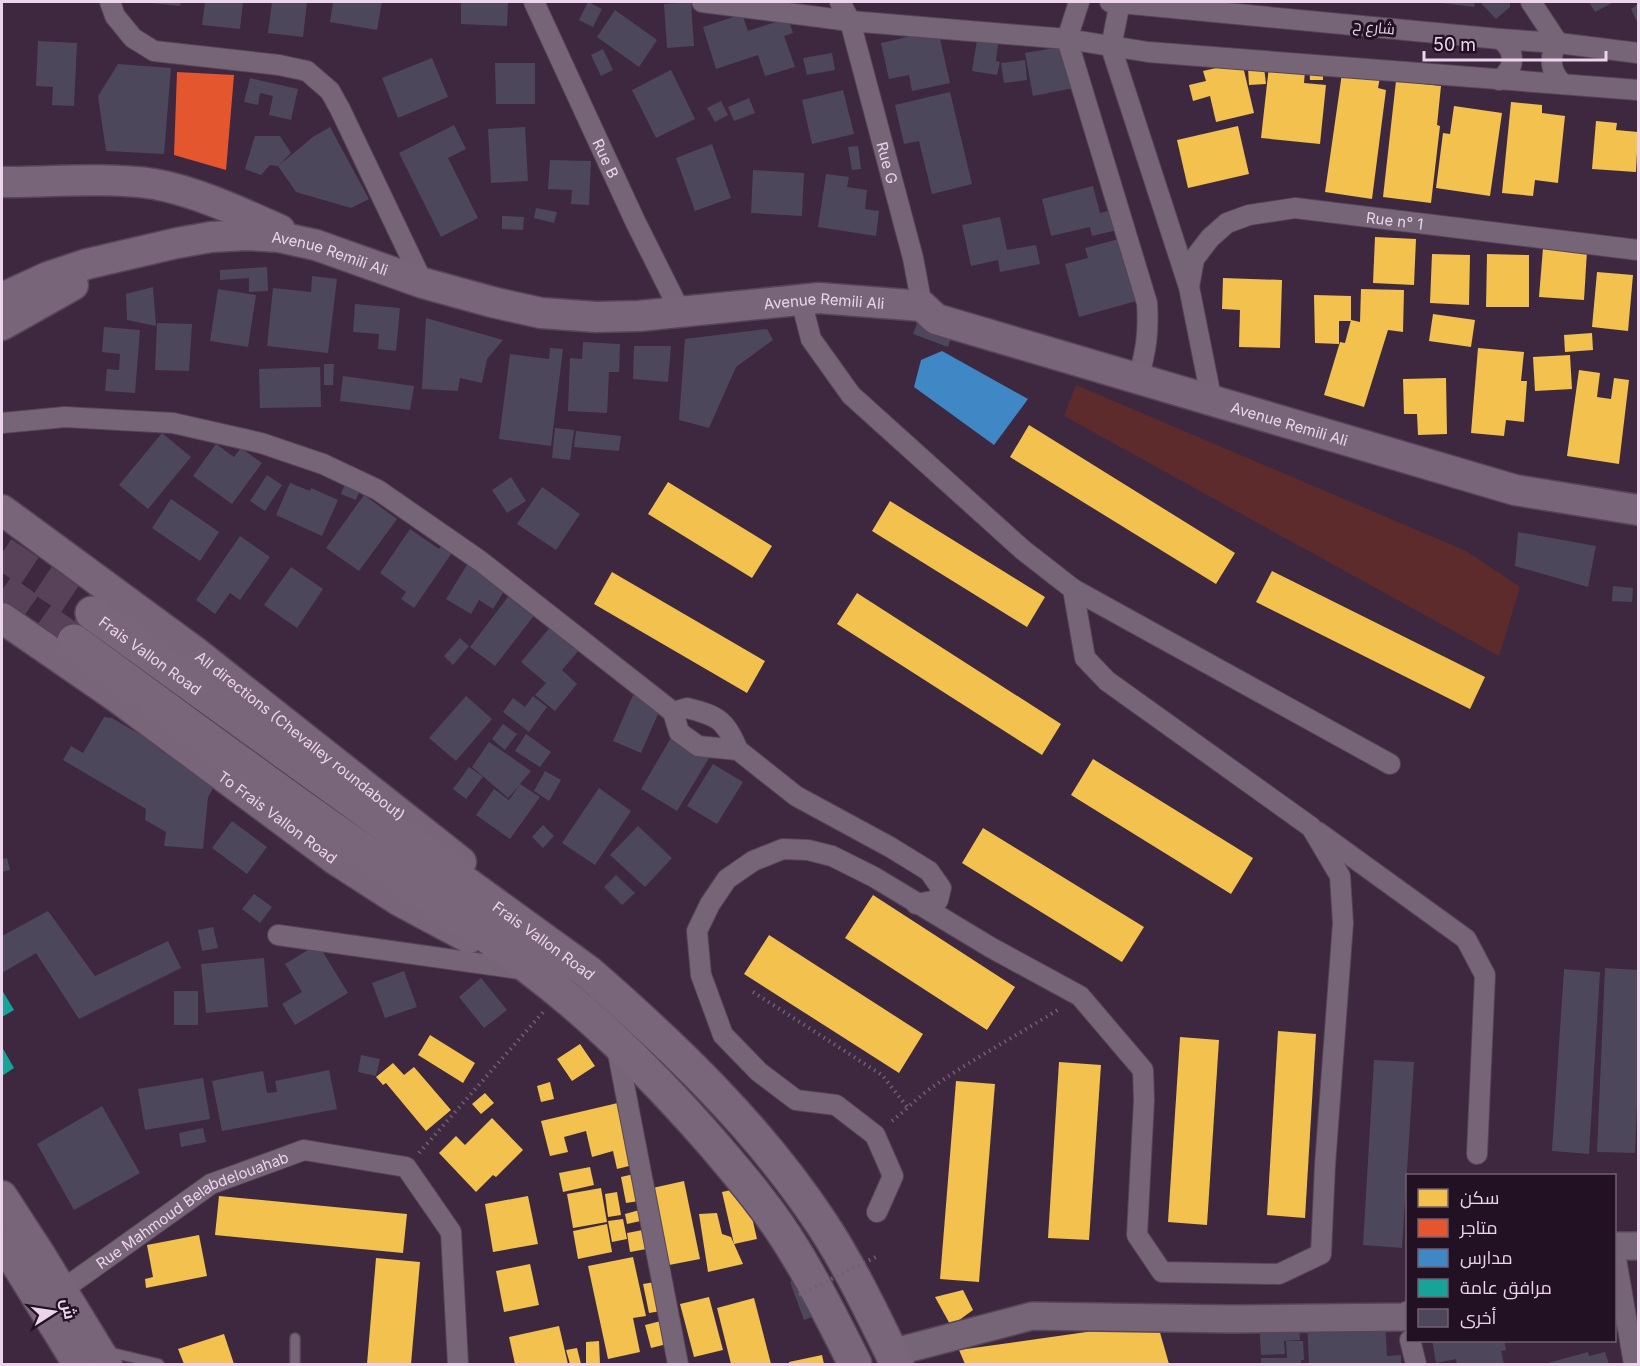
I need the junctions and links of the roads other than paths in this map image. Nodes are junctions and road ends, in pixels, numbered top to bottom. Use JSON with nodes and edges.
{"nodes":[{"id":1,"x":110,"y":2,"type":"edge"},
{"id":2,"x":534,"y":2,"type":"edge"},
{"id":3,"x":702,"y":2,"type":"edge"},
{"id":4,"x":840,"y":2,"type":"edge"},
{"id":5,"x":1079,"y":2,"type":"edge"},
{"id":6,"x":1117,"y":2,"type":"edge"},
{"id":7,"x":1531,"y":2,"type":"edge"},
{"id":8,"x":850,"y":21,"type":"junction"},
{"id":9,"x":1067,"y":39,"type":"junction"},
{"id":10,"x":1500,"y":39,"type":"junction"},
{"id":11,"x":1557,"y":43,"type":"junction"},
{"id":12,"x":1111,"y":47,"type":"junction"},
{"id":13,"x":1638,"y":53,"type":"edge"},
{"id":14,"x":1499,"y":80,"type":"junction"},
{"id":15,"x":1563,"y":84,"type":"junction"},
{"id":16,"x":1638,"y":90,"type":"edge"},
{"id":17,"x":2,"y":182,"type":"edge"},
{"id":18,"x":316,"y":245,"type":"junction"},
{"id":19,"x":1638,"y":250,"type":"edge"},
{"id":20,"x":134,"y":253,"type":"junction"},
{"id":21,"x":423,"y":283,"type":"junction"},
{"id":22,"x":1189,"y":287,"type":"junction"},
{"id":23,"x":2,"y":298,"type":"edge"},
{"id":24,"x":801,"y":300,"type":"junction"},
{"id":25,"x":922,"y":306,"type":"junction"},
{"id":26,"x":681,"y":313,"type":"junction"},
{"id":27,"x":2,"y":325,"type":"edge"},
{"id":28,"x":1138,"y":379,"type":"junction"},
{"id":29,"x":1212,"y":402,"type":"junction"},
{"id":30,"x":2,"y":423,"type":"edge"},
{"id":31,"x":2,"y":510,"type":"edge"},
{"id":32,"x":1638,"y":510,"type":"edge"},
{"id":33,"x":1073,"y":589,"type":"junction"},
{"id":34,"x":92,"y":613,"type":"tunnel mouth"},
{"id":35,"x":2,"y":618,"type":"edge"},
{"id":36,"x":74,"y":641,"type":"tunnel mouth"},
{"id":37,"x":673,"y":712,"type":"junction"},
{"id":38,"x":738,"y":750,"type":"junction"},
{"id":39,"x":1390,"y":764,"type":"dead end"},
{"id":40,"x":1311,"y":826,"type":"junction"},
{"id":41,"x":916,"y":904,"type":"junction"},
{"id":42,"x":278,"y":935,"type":"dead end"},
{"id":43,"x":519,"y":969,"type":"junction"},
{"id":44,"x":588,"y":972,"type":"junction"},
{"id":45,"x":557,"y":1002,"type":"junction"},
{"id":46,"x":616,"y":1042,"type":"junction"},
{"id":47,"x":1477,"y":1154,"type":"dead end"},
{"id":48,"x":2,"y":1196,"type":"edge"},
{"id":49,"x":877,"y":1212,"type":"dead end"},
{"id":50,"x":2,"y":1241,"type":"edge"},
{"id":51,"x":1638,"y":1246,"type":"edge"},
{"id":52,"x":1616,"y":1247,"type":"edge"},
{"id":53,"x":1616,"y":1259,"type":"edge"},
{"id":54,"x":62,"y":1290,"type":"junction"},
{"id":55,"x":1406,"y":1326,"type":"edge"},
{"id":56,"x":295,"y":1338,"type":"dead end"},
{"id":57,"x":1411,"y":1342,"type":"edge"},
{"id":58,"x":894,"y":1359,"type":"edge"},
{"id":59,"x":94,"y":1360,"type":"edge"},
{"id":60,"x":159,"y":1365,"type":"edge"},
{"id":61,"x":295,"y":1365,"type":"edge"},
{"id":62,"x":458,"y":1365,"type":"edge"},
{"id":63,"x":678,"y":1365,"type":"edge"},
{"id":64,"x":855,"y":1365,"type":"edge"},
{"id":65,"x":1416,"y":1365,"type":"edge"},
{"id":66,"x":1634,"y":1365,"type":"edge"}],
"edges":[{"from":1,"to":21,"type":"street"},
{"from":2,"to":26,"type":"street","name":"Rue B"},
{"from":3,"to":8,"type":"street"},
{"from":4,"to":8,"type":"street","name":"Rue G"},
{"from":5,"to":9,"type":"street"},
{"from":6,"to":10,"type":"street","name":"شارع ح"},
{"from":6,"to":12,"type":"street"},
{"from":7,"to":11,"type":"street"},
{"from":8,"to":9,"type":"street"},
{"from":8,"to":25,"type":"street","name":"Rue G"},
{"from":9,"to":12,"type":"street"},
{"from":9,"to":28,"type":"street"},
{"from":10,"to":11,"type":"street","name":"شارع ح"},
{"from":10,"to":14,"type":"street"},
{"from":11,"to":13,"type":"street","name":"شارع ح"},
{"from":11,"to":15,"type":"street"},
{"from":12,"to":14,"type":"street"},
{"from":12,"to":22,"type":"street"},
{"from":14,"to":15,"type":"street"},
{"from":15,"to":16,"type":"street"},
{"from":17,"to":18,"type":"main road"},
{"from":18,"to":20,"type":"main road","name":"Avenue Remili Ali"},
{"from":18,"to":21,"type":"main road","name":"Avenue Remili Ali"},
{"from":19,"to":22,"type":"street","name":"Rue n° 1"},
{"from":20,"to":23,"type":"main road","name":"Avenue Remili Ali"},
{"from":20,"to":27,"type":"main road"},
{"from":21,"to":26,"type":"main road","name":"Avenue Remili Ali"},
{"from":22,"to":29,"type":"street"},
{"from":24,"to":25,"type":"main road","name":"Avenue Remili Ali"},
{"from":24,"to":26,"type":"main road","name":"Avenue Remili Ali"},
{"from":24,"to":33,"type":"street"},
{"from":25,"to":28,"type":"main road","name":"Avenue Remili Ali"},
{"from":28,"to":29,"type":"main road","name":"Avenue Remili Ali"},
{"from":29,"to":32,"type":"main road","name":"Avenue Remili Ali"},
{"from":30,"to":37,"type":"street"},
{"from":31,"to":44,"type":"main road","name":"All directions (Chevalley roundabout)"},
{"from":33,"to":39,"type":"street"},
{"from":33,"to":40,"type":"street"},
{"from":34,"to":44,"type":"highway","name":"Frais Vallon Road"},
{"from":35,"to":43,"type":"main road","name":"To Frais Vallon Road"},
{"from":36,"to":45,"type":"highway","name":"Frais Vallon Road"},
{"from":37,"to":38,"type":"street"},
{"from":37,"to":38,"type":"street"},
{"from":38,"to":41,"type":"street"},
{"from":40,"to":41,"type":"street"},
{"from":40,"to":47,"type":"street"},
{"from":41,"to":49,"type":"street"},
{"from":42,"to":43,"type":"street"},
{"from":43,"to":45,"type":"main road","name":"To Frais Vallon Road"},
{"from":44,"to":58,"type":"highway","name":"Frais Vallon Road"},
{"from":45,"to":46,"type":"highway","name":"Frais Vallon Road"},
{"from":46,"to":63,"type":"street"},
{"from":46,"to":64,"type":"highway","name":"Frais Vallon Road"},
{"from":48,"to":54,"type":"main road"},
{"from":50,"to":59,"type":"main road"},
{"from":51,"to":52,"type":"street"},
{"from":53,"to":66,"type":"street"},
{"from":54,"to":59,"type":"main road"},
{"from":54,"to":62,"type":"street","name":"Rue Mahmoud Belabdelouahab"},
{"from":55,"to":58,"type":"street"},
{"from":56,"to":61,"type":"lane"},
{"from":57,"to":65,"type":"street"},
{"from":59,"to":60,"type":"lane"}]}
